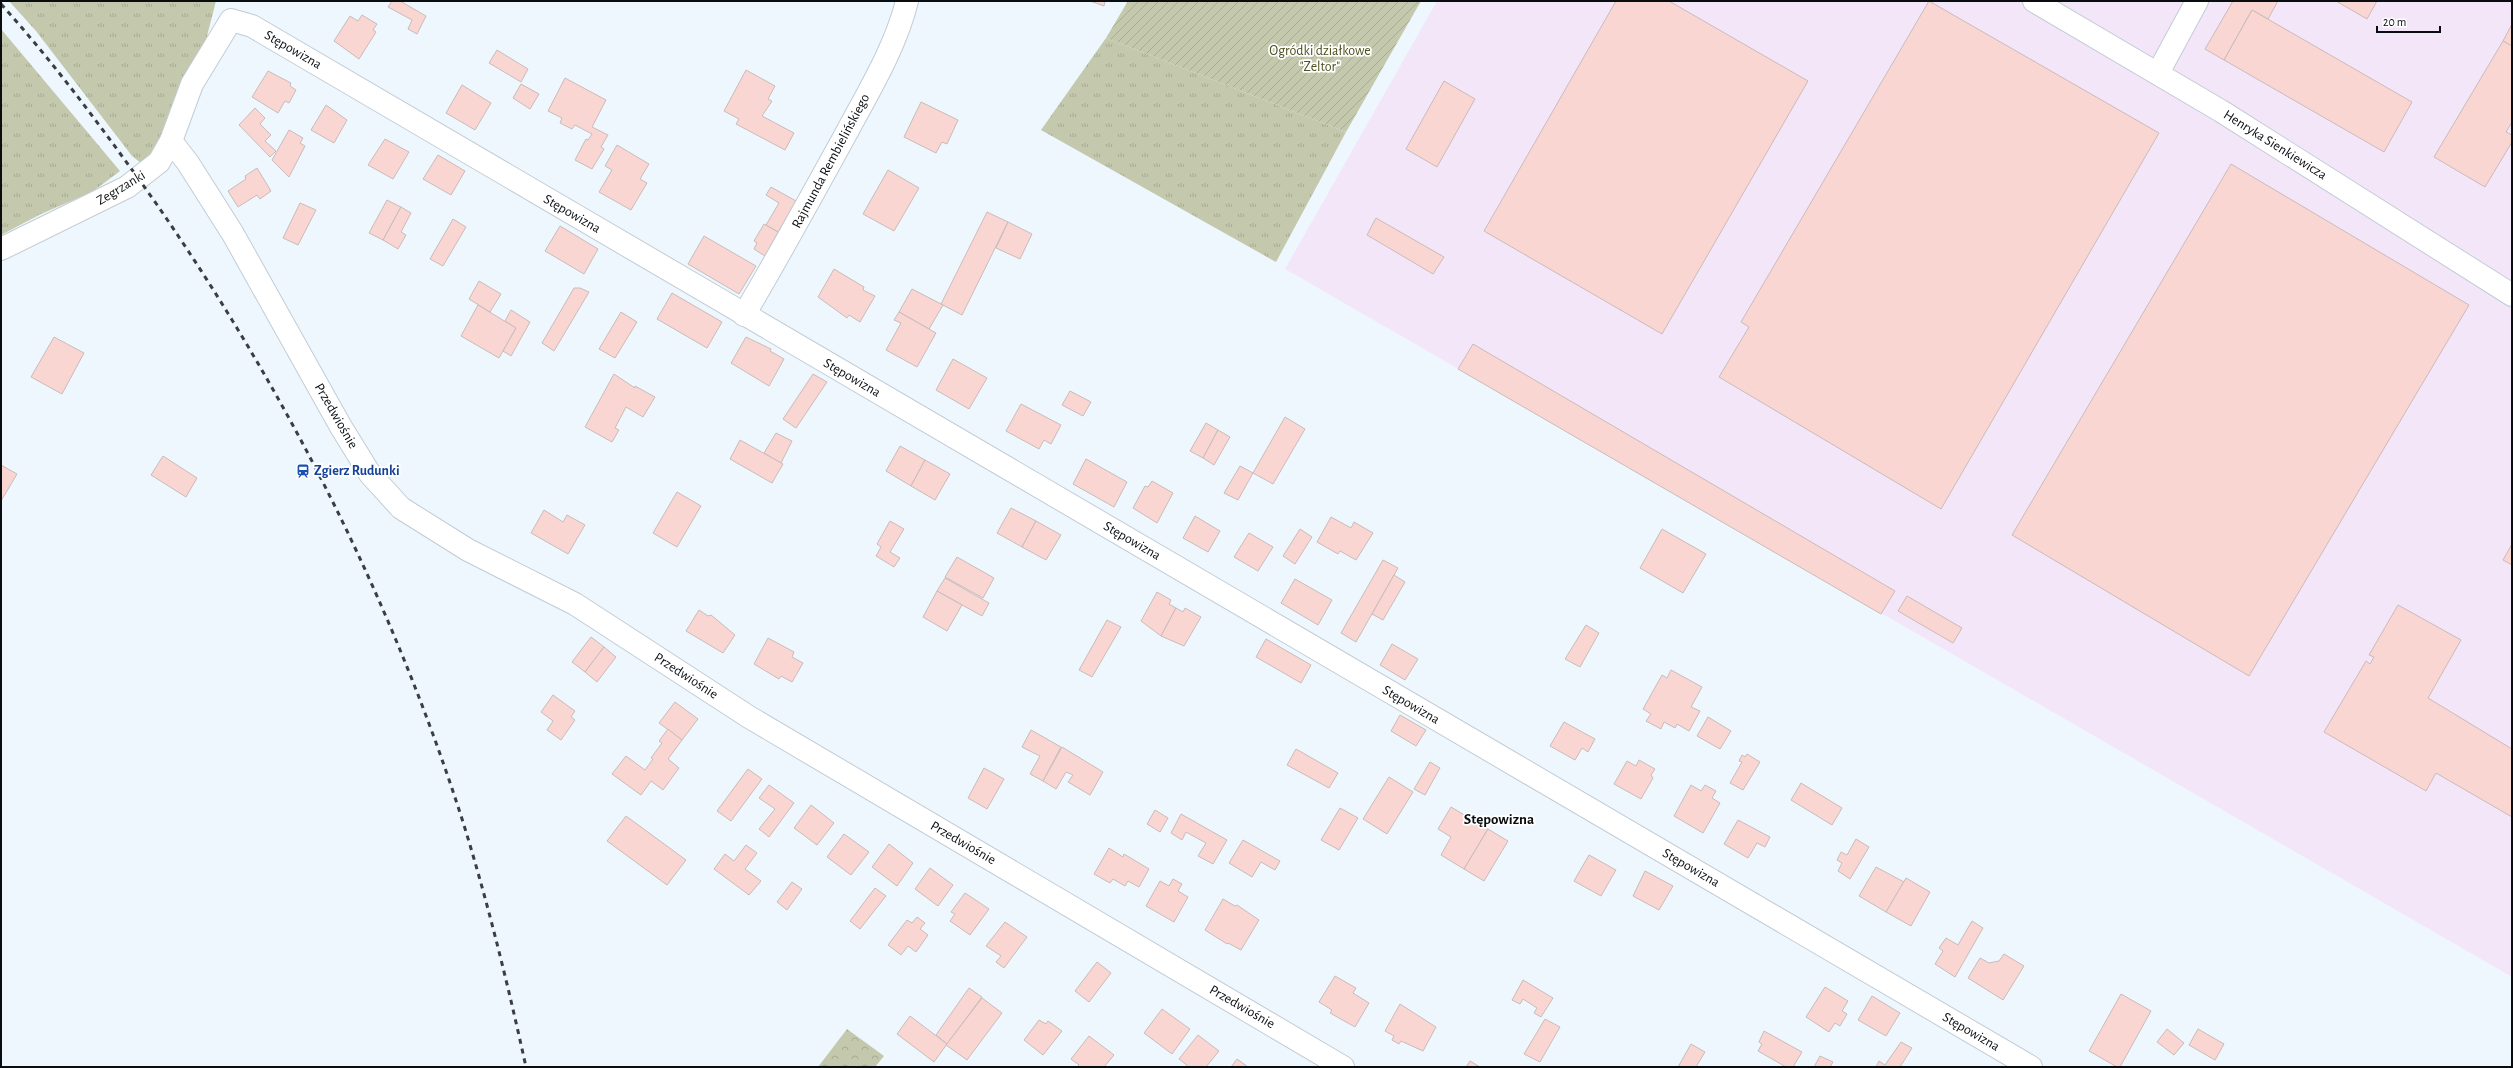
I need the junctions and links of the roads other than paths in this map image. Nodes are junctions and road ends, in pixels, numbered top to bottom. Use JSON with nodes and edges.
{"nodes":[{"id":1,"x":907,"y":1,"type":"edge"},
{"id":2,"x":2034,"y":1,"type":"edge"},
{"id":3,"x":2198,"y":1,"type":"edge"},
{"id":4,"x":231,"y":20,"type":"joint"},
{"id":5,"x":2158,"y":73,"type":"junction"},
{"id":6,"x":171,"y":141,"type":"junction"},
{"id":7,"x":1,"y":249,"type":"edge"},
{"id":8,"x":2512,"y":295,"type":"edge"},
{"id":9,"x":744,"y":315,"type":"junction"},
{"id":10,"x":1343,"y":1067,"type":"edge"},
{"id":11,"x":2032,"y":1067,"type":"edge"}],
"edges":[{"from":1,"to":9,"type":"street","name":"Rajmunda Rembielińskiego"},
{"from":2,"to":5,"type":"street","name":"Henryka Sienkiewicza"},
{"from":3,"to":5,"type":"street"},
{"from":4,"to":6,"type":"street","name":"Zegrzanki"},
{"from":4,"to":9,"type":"street","name":"Stępowizna"},
{"from":5,"to":8,"type":"street","name":"Henryka Sienkiewicza"},
{"from":6,"to":7,"type":"street","name":"Zegrzanki"},
{"from":6,"to":10,"type":"street","name":"Przedwiośnie"},
{"from":9,"to":11,"type":"street","name":"Stępowizna"}]}
